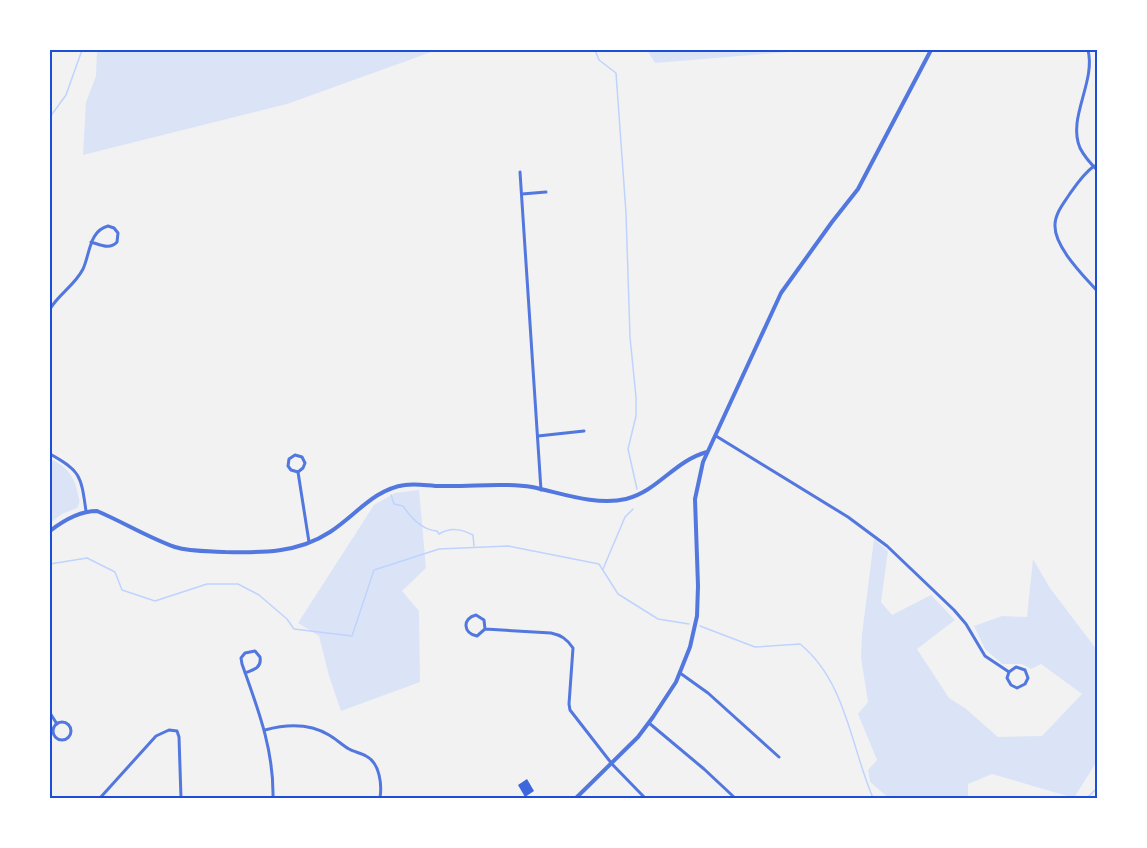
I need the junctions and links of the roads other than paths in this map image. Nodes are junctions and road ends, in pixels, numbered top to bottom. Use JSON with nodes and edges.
{"nodes":[{"id":1,"x":931,"y":50,"type":"edge"},
{"id":2,"x":1088,"y":50,"type":"edge"},
{"id":3,"x":1094,"y":166,"type":"junction"},
{"id":4,"x":1098,"y":171,"type":"edge"},
{"id":5,"x":520,"y":172,"type":"dead end"},
{"id":6,"x":546,"y":192,"type":"dead end"},
{"id":7,"x":522,"y":194,"type":"junction"},
{"id":8,"x":91,"y":242,"type":"junction"},
{"id":9,"x":1098,"y":292,"type":"edge"},
{"id":10,"x":50,"y":309,"type":"edge"},
{"id":11,"x":584,"y":431,"type":"dead end"},
{"id":12,"x":714,"y":435,"type":"junction"},
{"id":13,"x":538,"y":436,"type":"junction"},
{"id":14,"x":707,"y":452,"type":"junction"},
{"id":15,"x":50,"y":454,"type":"edge"},
{"id":16,"x":298,"y":472,"type":"junction"},
{"id":17,"x":541,"y":490,"type":"junction"},
{"id":18,"x":86,"y":511,"type":"junction"},
{"id":19,"x":50,"y":531,"type":"edge"},
{"id":20,"x":309,"y":544,"type":"junction"},
{"id":21,"x":485,"y":629,"type":"junction"},
{"id":22,"x":1009,"y":672,"type":"junction"},
{"id":23,"x":245,"y":673,"type":"junction"},
{"id":24,"x":680,"y":673,"type":"junction"},
{"id":25,"x":50,"y":713,"type":"edge"},
{"id":26,"x":649,"y":723,"type":"junction"},
{"id":27,"x":57,"y":724,"type":"junction"},
{"id":28,"x":265,"y":729,"type":"junction"},
{"id":29,"x":779,"y":757,"type":"dead end"},
{"id":30,"x":612,"y":764,"type":"junction"},
{"id":31,"x":100,"y":798,"type":"edge"},
{"id":32,"x":181,"y":798,"type":"edge"},
{"id":33,"x":273,"y":798,"type":"edge"},
{"id":34,"x":380,"y":798,"type":"edge"},
{"id":35,"x":576,"y":798,"type":"edge"},
{"id":36,"x":645,"y":798,"type":"edge"},
{"id":37,"x":735,"y":798,"type":"edge"}],
"edges":[{"from":1,"to":12,"type":"street"},
{"from":2,"to":3,"type":"street"},
{"from":3,"to":4,"type":"street"},
{"from":3,"to":9,"type":"street"},
{"from":5,"to":7,"type":"street"},
{"from":6,"to":7,"type":"street"},
{"from":7,"to":13,"type":"street"},
{"from":8,"to":8,"type":"street"},
{"from":8,"to":10,"type":"street"},
{"from":11,"to":13,"type":"street"},
{"from":12,"to":14,"type":"street"},
{"from":12,"to":22,"type":"street"},
{"from":13,"to":17,"type":"street"},
{"from":14,"to":17,"type":"street"},
{"from":14,"to":24,"type":"street"},
{"from":15,"to":18,"type":"street"},
{"from":16,"to":16,"type":"street"},
{"from":16,"to":20,"type":"street"},
{"from":17,"to":20,"type":"street"},
{"from":18,"to":19,"type":"street"},
{"from":18,"to":20,"type":"street"},
{"from":21,"to":21,"type":"street"},
{"from":21,"to":30,"type":"street"},
{"from":22,"to":22,"type":"street"},
{"from":23,"to":23,"type":"street"},
{"from":23,"to":28,"type":"street"},
{"from":24,"to":26,"type":"street"},
{"from":24,"to":29,"type":"street"},
{"from":25,"to":27,"type":"street"},
{"from":26,"to":30,"type":"street"},
{"from":26,"to":37,"type":"street"},
{"from":27,"to":27,"type":"street"},
{"from":28,"to":33,"type":"street"},
{"from":28,"to":34,"type":"street"},
{"from":30,"to":35,"type":"street"},
{"from":30,"to":36,"type":"street"},
{"from":31,"to":32,"type":"street"}]}
